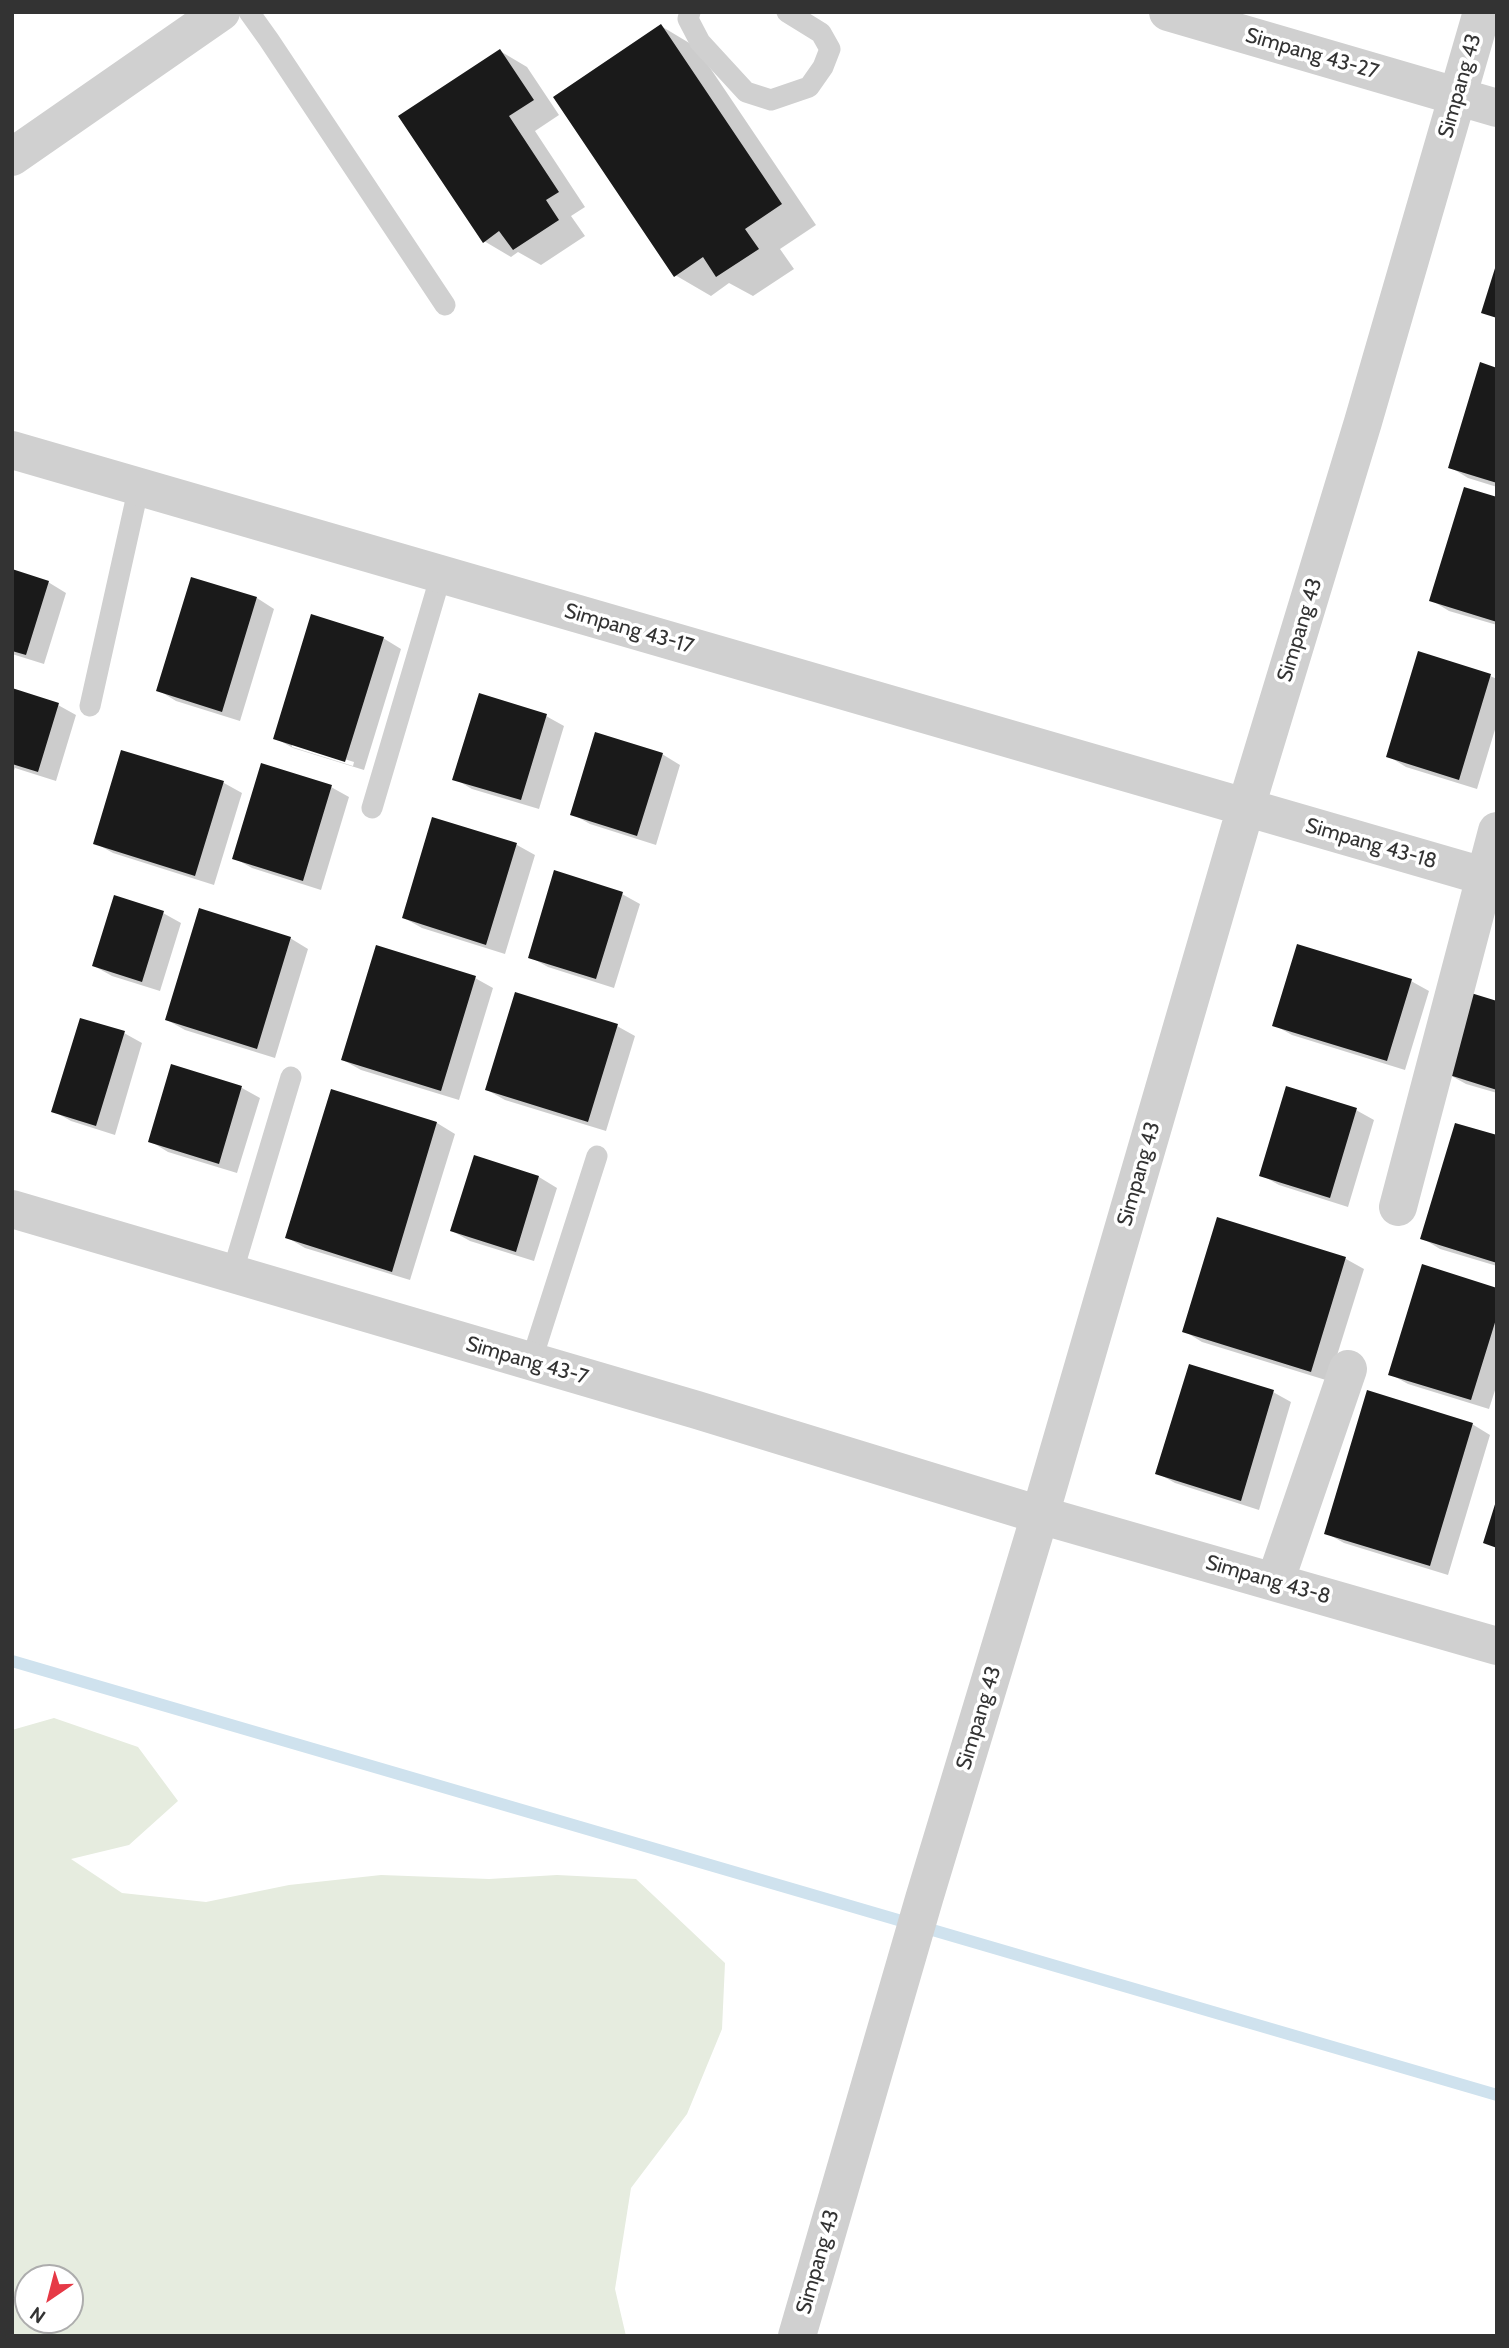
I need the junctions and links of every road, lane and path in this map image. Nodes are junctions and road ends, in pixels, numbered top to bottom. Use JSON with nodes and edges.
{"nodes":[{"id":1,"x":221,"y":12,"type":"edge"},
{"id":2,"x":249,"y":12,"type":"edge"},
{"id":3,"x":690,"y":12,"type":"edge"},
{"id":4,"x":787,"y":12,"type":"edge"},
{"id":5,"x":1168,"y":12,"type":"edge"},
{"id":6,"x":1482,"y":12,"type":"edge"},
{"id":7,"x":1457,"y":96,"type":"junction"},
{"id":8,"x":1497,"y":108,"type":"edge"},
{"id":9,"x":12,"y":157,"type":"edge"},
{"id":10,"x":445,"y":305,"type":"dead end"},
{"id":11,"x":12,"y":450,"type":"edge"},
{"id":12,"x":139,"y":486,"type":"junction"},
{"id":13,"x":441,"y":575,"type":"junction"},
{"id":14,"x":90,"y":706,"type":"dead end"},
{"id":15,"x":1246,"y":807,"type":"junction"},
{"id":16,"x":372,"y":808,"type":"dead end"},
{"id":17,"x":1497,"y":831,"type":"edge"},
{"id":18,"x":1490,"y":878,"type":"edge"},
{"id":19,"x":291,"y":1077,"type":"dead end"},
{"id":20,"x":597,"y":1156,"type":"dead end"},
{"id":21,"x":1398,"y":1207,"type":"dead end"},
{"id":22,"x":12,"y":1209,"type":"edge"},
{"id":23,"x":232,"y":1274,"type":"junction"},
{"id":24,"x":531,"y":1362,"type":"junction"},
{"id":25,"x":1348,"y":1369,"type":"dead end"},
{"id":26,"x":1040,"y":1515,"type":"junction"},
{"id":27,"x":1275,"y":1582,"type":"junction"},
{"id":28,"x":1497,"y":1646,"type":"edge"},
{"id":29,"x":797,"y":2336,"type":"edge"}],
"edges":[{"from":1,"to":9,"type":"street"},
{"from":2,"to":10,"type":"lane"},
{"from":3,"to":4,"type":"lane"},
{"from":5,"to":7,"type":"street","name":"Simpang 43-27"},
{"from":6,"to":7,"type":"street","name":"Simpang 43"},
{"from":7,"to":8,"type":"street","name":"Simpang 43-27"},
{"from":7,"to":15,"type":"street","name":"Simpang 43"},
{"from":11,"to":12,"type":"street","name":"Simpang 43-17"},
{"from":12,"to":13,"type":"street","name":"Simpang 43-17"},
{"from":12,"to":14,"type":"lane"},
{"from":13,"to":15,"type":"street","name":"Simpang 43-17"},
{"from":13,"to":16,"type":"lane"},
{"from":15,"to":18,"type":"street","name":"Simpang 43-18"},
{"from":15,"to":26,"type":"street","name":"Simpang 43"},
{"from":17,"to":18,"type":"street"},
{"from":18,"to":21,"type":"street"},
{"from":19,"to":23,"type":"lane"},
{"from":20,"to":24,"type":"lane"},
{"from":22,"to":23,"type":"street","name":"Simpang 43-7"},
{"from":23,"to":24,"type":"street","name":"Simpang 43-7"},
{"from":24,"to":26,"type":"street","name":"Simpang 43-7"},
{"from":25,"to":27,"type":"street"},
{"from":26,"to":27,"type":"street","name":"Simpang 43-8"},
{"from":26,"to":29,"type":"street","name":"Simpang 43"},
{"from":27,"to":28,"type":"street","name":"Simpang 43-8"}]}
